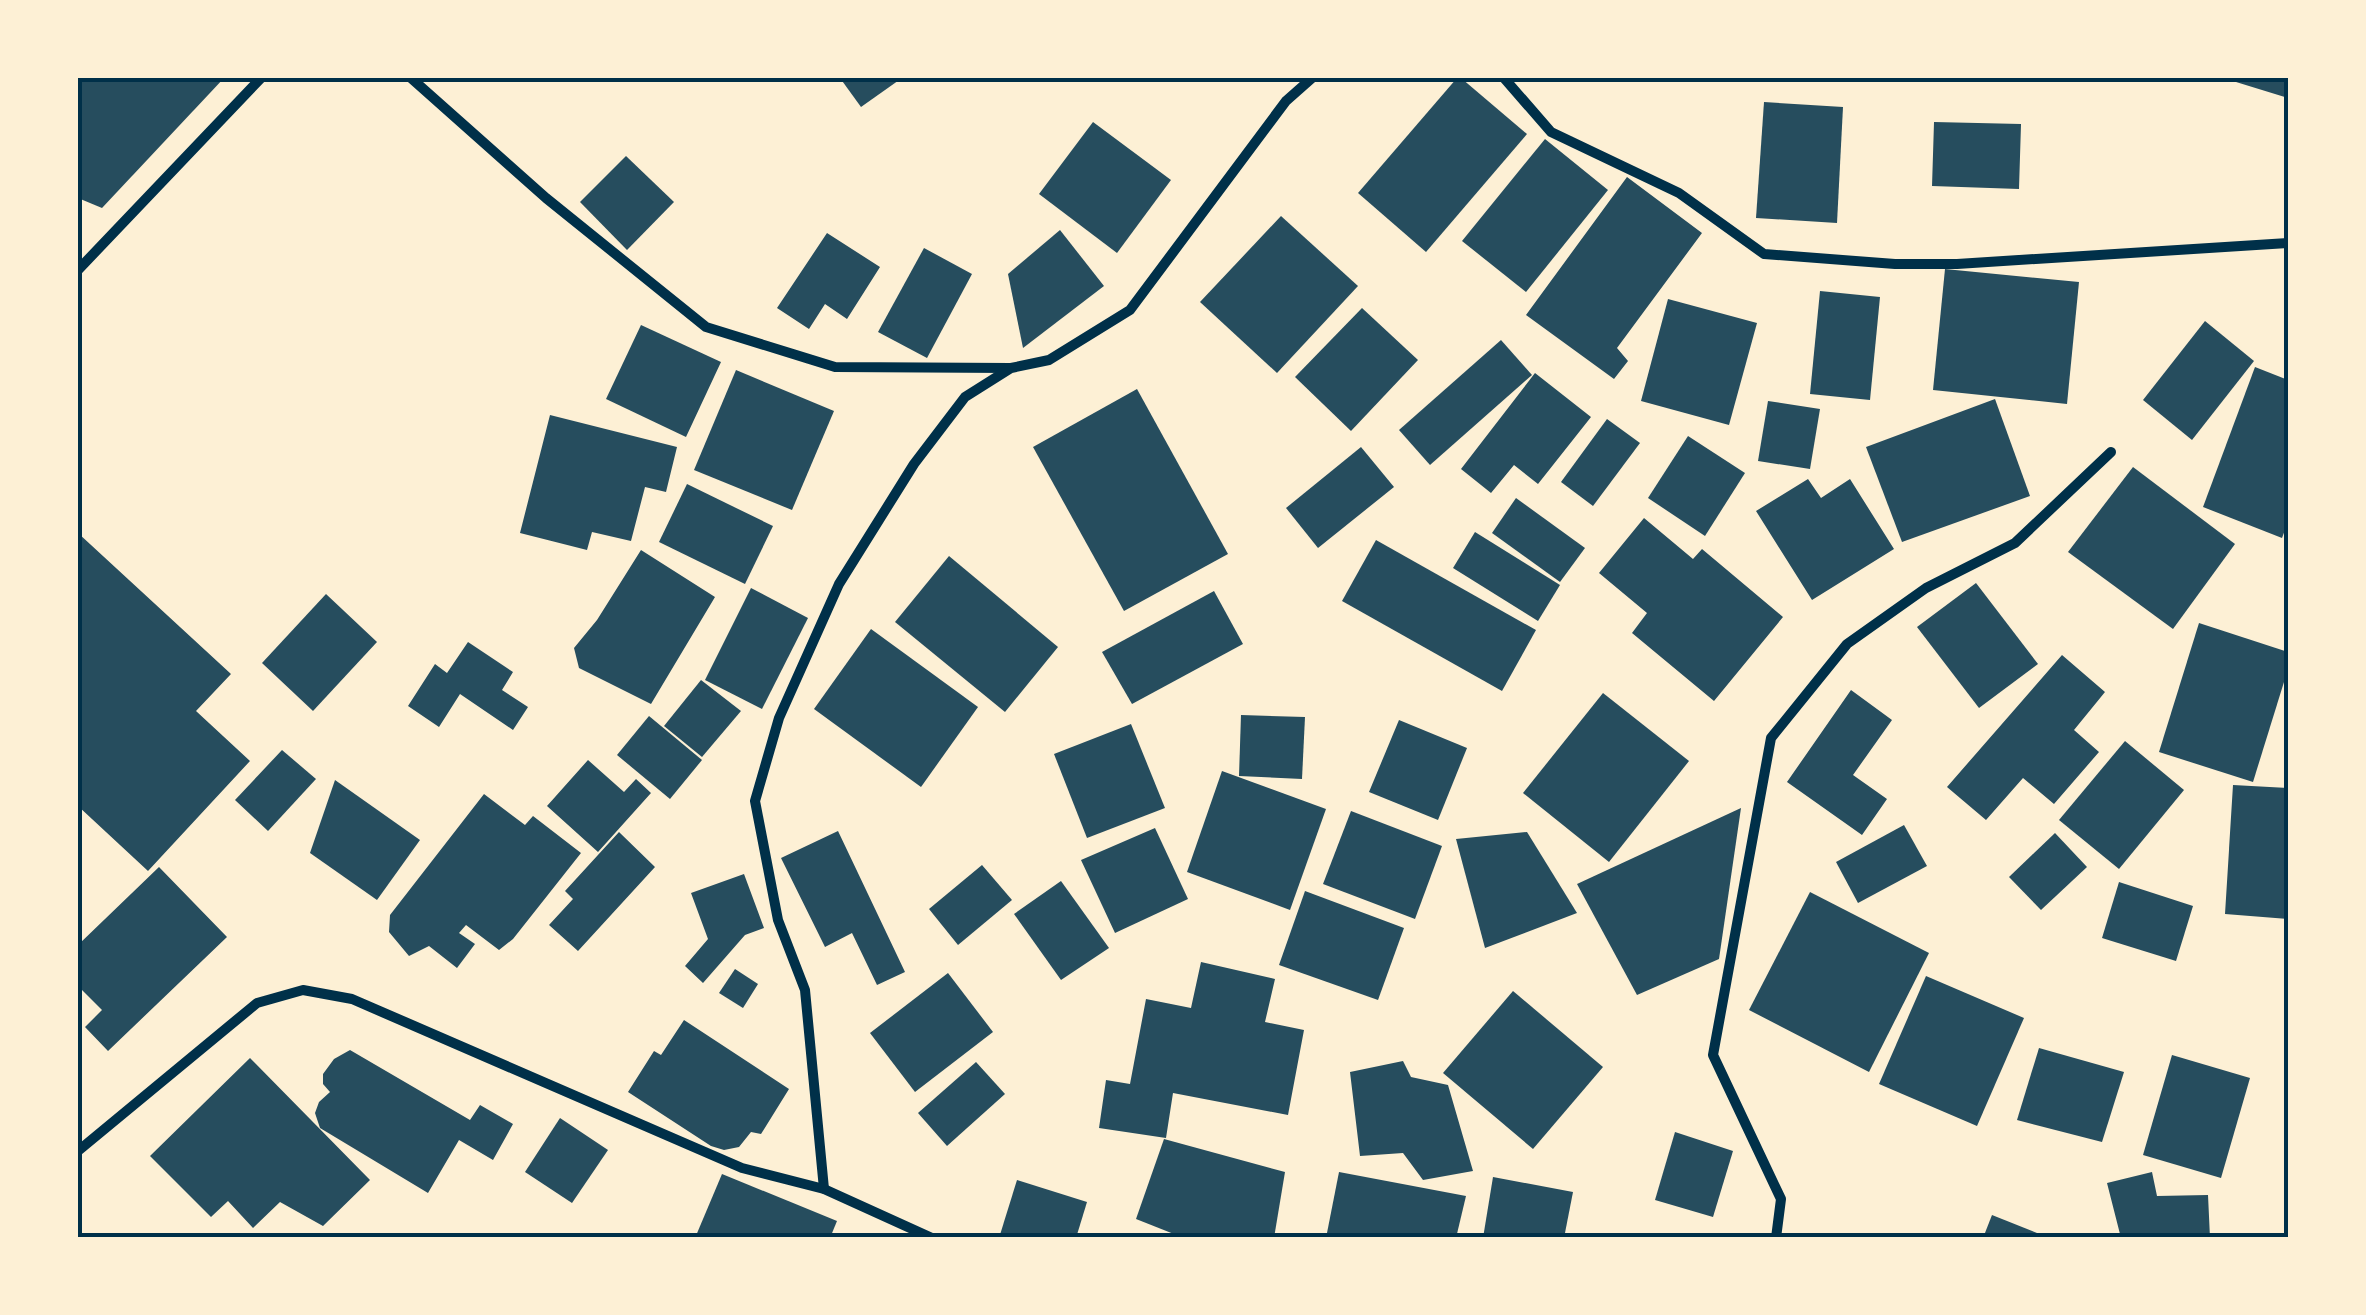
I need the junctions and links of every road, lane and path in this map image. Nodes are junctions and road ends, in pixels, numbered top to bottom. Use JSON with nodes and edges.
{"nodes":[{"id":1,"x":261,"y":78,"type":"edge"},
{"id":2,"x":411,"y":78,"type":"edge"},
{"id":3,"x":1312,"y":78,"type":"edge"},
{"id":4,"x":1504,"y":78,"type":"edge"},
{"id":5,"x":2288,"y":243,"type":"edge"},
{"id":6,"x":78,"y":270,"type":"edge"},
{"id":7,"x":1012,"y":368,"type":"junction"},
{"id":8,"x":2111,"y":452,"type":"dead end"},
{"id":9,"x":78,"y":1151,"type":"edge"},
{"id":10,"x":824,"y":1188,"type":"junction"},
{"id":11,"x":932,"y":1238,"type":"edge"},
{"id":12,"x":1776,"y":1238,"type":"edge"}],
"edges":[{"from":1,"to":6,"type":"street"},
{"from":2,"to":7,"type":"street"},
{"from":3,"to":7,"type":"street"},
{"from":4,"to":5,"type":"street"},
{"from":7,"to":10,"type":"street"},
{"from":8,"to":12,"type":"street"},
{"from":9,"to":10,"type":"street"},
{"from":10,"to":11,"type":"street"}]}
